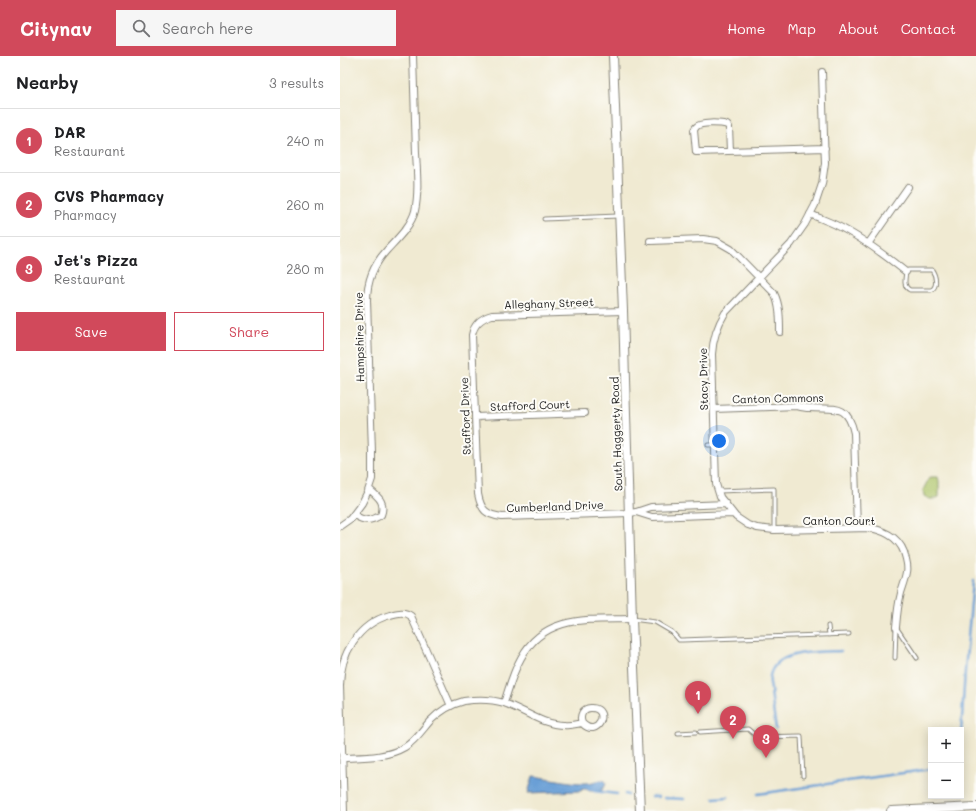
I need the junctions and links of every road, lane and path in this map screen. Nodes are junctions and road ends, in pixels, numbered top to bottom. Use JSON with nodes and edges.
{"nodes":[{"id":1,"x":413,"y":56,"type":"edge"},
{"id":2,"x":613,"y":56,"type":"edge"},
{"id":3,"x":822,"y":72,"type":"dead end"},
{"id":4,"x":825,"y":148,"type":"junction"},
{"id":5,"x":730,"y":151,"type":"junction"},
{"id":6,"x":908,"y":187,"type":"dead end"},
{"id":7,"x":810,"y":214,"type":"junction"},
{"id":8,"x":619,"y":216,"type":"junction"},
{"id":9,"x":544,"y":219,"type":"dead end"},
{"id":10,"x":650,"y":242,"type":"dead end"},
{"id":11,"x":868,"y":244,"type":"junction"},
{"id":12,"x":906,"y":272,"type":"junction"},
{"id":13,"x":760,"y":277,"type":"junction"},
{"id":14,"x":623,"y":311,"type":"junction"},
{"id":15,"x":478,"y":322,"type":"joint"},
{"id":16,"x":780,"y":332,"type":"dead end"},
{"id":17,"x":714,"y":410,"type":"junction"},
{"id":18,"x":585,"y":413,"type":"dead end"},
{"id":19,"x":475,"y":417,"type":"junction"},
{"id":20,"x":369,"y":489,"type":"junction"},
{"id":21,"x":718,"y":491,"type":"junction"},
{"id":22,"x":726,"y":504,"type":"junction"},
{"id":23,"x":670,"y":506,"type":"junction"},
{"id":24,"x":484,"y":510,"type":"joint"},
{"id":25,"x":633,"y":512,"type":"junction"},
{"id":26,"x":733,"y":514,"type":"junction"},
{"id":27,"x":354,"y":515,"type":"junction"},
{"id":28,"x":670,"y":516,"type":"junction"},
{"id":29,"x":340,"y":526,"type":"edge"},
{"id":30,"x":857,"y":528,"type":"junction"},
{"id":31,"x":774,"y":530,"type":"junction"},
{"id":32,"x":632,"y":619,"type":"junction"},
{"id":33,"x":828,"y":626,"type":"dead end"},
{"id":34,"x":896,"y":627,"type":"junction"},
{"id":35,"x":849,"y":634,"type":"dead end"},
{"id":36,"x":829,"y":635,"type":"junction"},
{"id":37,"x":895,"y":658,"type":"dead end"},
{"id":38,"x":916,"y":658,"type":"dead end"},
{"id":39,"x":504,"y":703,"type":"junction"},
{"id":40,"x":451,"y":706,"type":"junction"},
{"id":41,"x":582,"y":723,"type":"dead end"},
{"id":42,"x":696,"y":732,"type":"dead end"},
{"id":43,"x":700,"y":732,"type":"dead end"},
{"id":44,"x":678,"y":733,"type":"dead end"},
{"id":45,"x":342,"y":758,"type":"junction"},
{"id":46,"x":803,"y":776,"type":"dead end"},
{"id":47,"x":972,"y":807,"type":"edge"},
{"id":48,"x":344,"y":811,"type":"edge"},
{"id":49,"x":640,"y":811,"type":"edge"},
{"id":50,"x":891,"y":811,"type":"edge"}],
"edges":[{"from":1,"to":20,"type":"street","name":"Hampshire Drive"},
{"from":2,"to":8,"type":"main road","name":"South Haggerty Road"},
{"from":3,"to":4,"type":"street","name":"Stacy Drive"},
{"from":4,"to":5,"type":"street"},
{"from":4,"to":7,"type":"street","name":"Stacy Drive"},
{"from":5,"to":5,"type":"street"},
{"from":6,"to":11,"type":"street"},
{"from":7,"to":11,"type":"street"},
{"from":7,"to":13,"type":"street","name":"Stacy Drive"},
{"from":8,"to":9,"type":"lane"},
{"from":8,"to":14,"type":"main road","name":"South Haggerty Road"},
{"from":10,"to":13,"type":"street"},
{"from":11,"to":12,"type":"street"},
{"from":12,"to":12,"type":"lane"},
{"from":13,"to":16,"type":"street"},
{"from":13,"to":17,"type":"street","name":"Stacy Drive"},
{"from":14,"to":15,"type":"street","name":"Alleghany Street"},
{"from":14,"to":25,"type":"main road","name":"South Haggerty Road"},
{"from":15,"to":19,"type":"street","name":"Stafford Drive"},
{"from":17,"to":21,"type":"street","name":"Stacy Drive"},
{"from":17,"to":30,"type":"street","name":"Canton Commons"},
{"from":18,"to":19,"type":"street","name":"Stafford Court"},
{"from":19,"to":24,"type":"street","name":"Stafford Drive"},
{"from":20,"to":27,"type":"street","name":"Hampshire Drive"},
{"from":20,"to":27,"type":"street"},
{"from":21,"to":22,"type":"street","name":"Stacy Drive"},
{"from":21,"to":31,"type":"lane"},
{"from":22,"to":23,"type":"street"},
{"from":22,"to":26,"type":"street","name":"Canton Court"},
{"from":23,"to":25,"type":"street"},
{"from":23,"to":28,"type":"lane"},
{"from":24,"to":25,"type":"street","name":"Cumberland Drive"},
{"from":25,"to":28,"type":"street"},
{"from":25,"to":32,"type":"main road","name":"South Haggerty Road"},
{"from":26,"to":28,"type":"street"},
{"from":26,"to":31,"type":"street","name":"Canton Court"},
{"from":27,"to":29,"type":"street","name":"Hampshire Drive"},
{"from":30,"to":31,"type":"street","name":"Canton Court"},
{"from":30,"to":34,"type":"street","name":"Canton Court"},
{"from":32,"to":36,"type":"lane"},
{"from":32,"to":39,"type":"street"},
{"from":32,"to":49,"type":"main road","name":"South Haggerty Road"},
{"from":33,"to":36,"type":"lane"},
{"from":34,"to":37,"type":"lane","name":"Canton Court"},
{"from":34,"to":38,"type":"lane"},
{"from":35,"to":36,"type":"lane"},
{"from":39,"to":40,"type":"street"},
{"from":39,"to":41,"type":"street"},
{"from":40,"to":45,"type":"street"},
{"from":40,"to":45,"type":"street"},
{"from":42,"to":44,"type":"lane"},
{"from":43,"to":46,"type":"lane"},
{"from":45,"to":48,"type":"street"},
{"from":47,"to":50,"type":"main road"}]}
